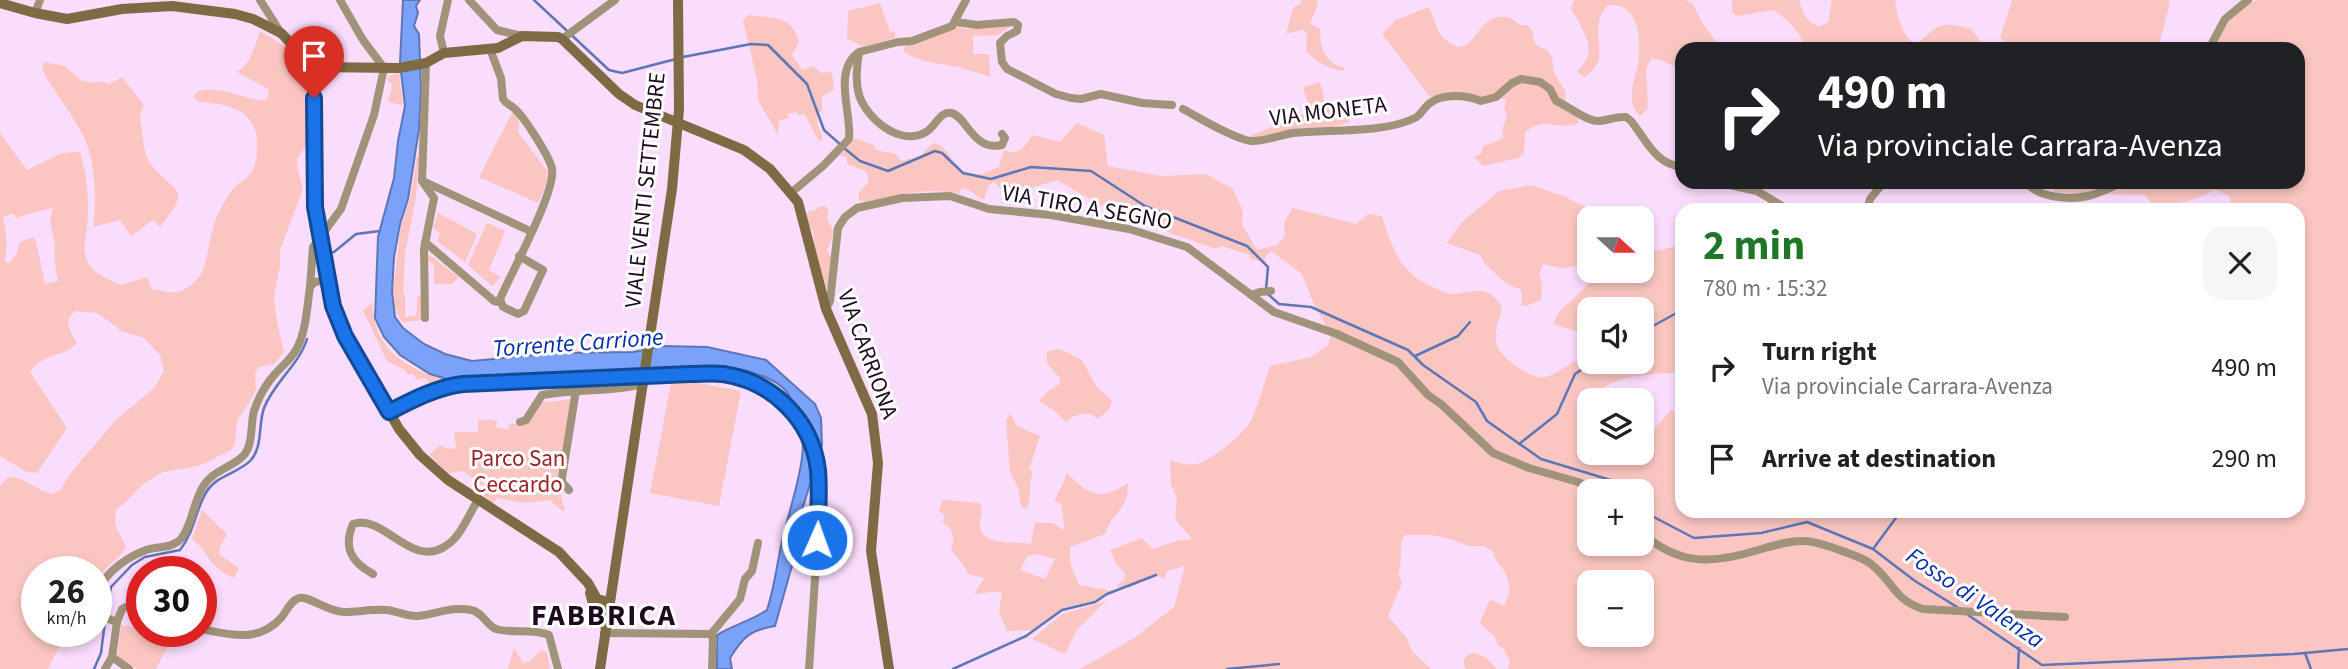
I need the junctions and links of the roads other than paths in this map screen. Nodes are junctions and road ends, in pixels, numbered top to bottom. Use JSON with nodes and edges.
{"nodes":[{"id":1,"x":40,"y":0,"type":"edge"},
{"id":2,"x":260,"y":0,"type":"edge"},
{"id":3,"x":340,"y":0,"type":"edge"},
{"id":4,"x":448,"y":0,"type":"edge"},
{"id":5,"x":469,"y":0,"type":"edge"},
{"id":6,"x":615,"y":0,"type":"edge"},
{"id":7,"x":678,"y":0,"type":"edge"},
{"id":8,"x":966,"y":0,"type":"edge"},
{"id":9,"x":2248,"y":0,"type":"edge"},
{"id":10,"x":0,"y":3,"type":"edge"},
{"id":11,"x":159,"y":3,"type":"edge"},
{"id":12,"x":35,"y":13,"type":"junction"},
{"id":13,"x":956,"y":22,"type":"junction"},
{"id":14,"x":281,"y":33,"type":"junction"},
{"id":15,"x":522,"y":36,"type":"junction"},
{"id":16,"x":564,"y":38,"type":"junction"},
{"id":17,"x":2213,"y":42,"type":"edge"},
{"id":18,"x":490,"y":49,"type":"junction"},
{"id":19,"x":444,"y":52,"type":"junction"},
{"id":20,"x":859,"y":52,"type":"junction"},
{"id":21,"x":424,"y":63,"type":"junction"},
{"id":22,"x":311,"y":67,"type":"junction"},
{"id":23,"x":384,"y":68,"type":"junction"},
{"id":24,"x":1172,"y":105,"type":"dead end"},
{"id":25,"x":1183,"y":109,"type":"dead end"},
{"id":26,"x":678,"y":124,"type":"junction"},
{"id":27,"x":1002,"y":134,"type":"dead end"},
{"id":28,"x":1675,"y":166,"type":"edge"},
{"id":29,"x":422,"y":181,"type":"junction"},
{"id":30,"x":1748,"y":189,"type":"edge"},
{"id":31,"x":2031,"y":189,"type":"edge"},
{"id":32,"x":2107,"y":189,"type":"edge"},
{"id":33,"x":792,"y":192,"type":"junction"},
{"id":34,"x":1777,"y":203,"type":"edge"},
{"id":35,"x":530,"y":232,"type":"junction"},
{"id":36,"x":320,"y":237,"type":"junction"},
{"id":37,"x":425,"y":242,"type":"junction"},
{"id":38,"x":519,"y":256,"type":"junction"},
{"id":39,"x":327,"y":280,"type":"junction"},
{"id":40,"x":310,"y":287,"type":"junction"},
{"id":41,"x":1271,"y":291,"type":"dead end"},
{"id":42,"x":1255,"y":293,"type":"junction"},
{"id":43,"x":499,"y":302,"type":"junction"},
{"id":44,"x":826,"y":309,"type":"junction"},
{"id":45,"x":425,"y":318,"type":"dead end"},
{"id":46,"x":644,"y":384,"type":"junction"},
{"id":47,"x":576,"y":390,"type":"junction"},
{"id":48,"x":389,"y":412,"type":"junction"},
{"id":49,"x":520,"y":422,"type":"dead end"},
{"id":50,"x":1577,"y":481,"type":"edge"},
{"id":51,"x":569,"y":490,"type":"dead end"},
{"id":52,"x":478,"y":500,"type":"junction"},
{"id":53,"x":758,"y":543,"type":"dead end"},
{"id":54,"x":1654,"y":543,"type":"edge"},
{"id":55,"x":373,"y":574,"type":"dead end"},
{"id":56,"x":588,"y":583,"type":"junction"},
{"id":57,"x":611,"y":590,"type":"junction"},
{"id":58,"x":609,"y":602,"type":"junction"},
{"id":59,"x":126,"y":608,"type":"edge"},
{"id":60,"x":2065,"y":617,"type":"dead end"},
{"id":61,"x":115,"y":622,"type":"junction"},
{"id":62,"x":605,"y":629,"type":"junction"},
{"id":63,"x":217,"y":632,"type":"edge"},
{"id":64,"x":711,"y":634,"type":"junction"},
{"id":65,"x":112,"y":657,"type":"junction"},
{"id":66,"x":105,"y":669,"type":"edge"},
{"id":67,"x":129,"y":669,"type":"edge"},
{"id":68,"x":558,"y":669,"type":"edge"},
{"id":69,"x":600,"y":669,"type":"edge"},
{"id":70,"x":712,"y":669,"type":"edge"},
{"id":71,"x":809,"y":669,"type":"edge"},
{"id":72,"x":889,"y":669,"type":"edge"}],
"edges":[{"from":1,"to":12,"type":"street"},
{"from":2,"to":14,"type":"street"},
{"from":3,"to":23,"type":"street"},
{"from":4,"to":19,"type":"street"},
{"from":5,"to":15,"type":"street"},
{"from":6,"to":16,"type":"street"},
{"from":7,"to":26,"type":"main road","name":"VIALE VENTI SETTEMBRE"},
{"from":8,"to":13,"type":"street"},
{"from":9,"to":17,"type":"street"},
{"from":10,"to":12,"type":"main road"},
{"from":11,"to":12,"type":"main road"},
{"from":11,"to":14,"type":"main road"},
{"from":13,"to":20,"type":"street"},
{"from":13,"to":24,"type":"street"},
{"from":14,"to":22,"type":"main road"},
{"from":15,"to":16,"type":"main road"},
{"from":15,"to":18,"type":"main road"},
{"from":16,"to":26,"type":"main road","name":"VIA CARRIONA"},
{"from":18,"to":19,"type":"main road"},
{"from":18,"to":35,"type":"street"},
{"from":19,"to":21,"type":"main road"},
{"from":20,"to":27,"type":"street"},
{"from":20,"to":33,"type":"street"},
{"from":21,"to":23,"type":"main road"},
{"from":21,"to":29,"type":"street"},
{"from":22,"to":23,"type":"main road"},
{"from":22,"to":36,"type":"main road"},
{"from":23,"to":36,"type":"street"},
{"from":25,"to":28,"type":"street","name":"VIA MONETA"},
{"from":26,"to":33,"type":"main road","name":"VIA CARRIONA"},
{"from":26,"to":46,"type":"main road","name":"VIALE VENTI SETTEMBRE"},
{"from":29,"to":35,"type":"street"},
{"from":29,"to":37,"type":"street"},
{"from":30,"to":34,"type":"street"},
{"from":31,"to":32,"type":"street"},
{"from":33,"to":44,"type":"main road","name":"VIA CARRIONA"},
{"from":35,"to":38,"type":"street"},
{"from":36,"to":39,"type":"main road"},
{"from":36,"to":40,"type":"street"},
{"from":37,"to":43,"type":"street"},
{"from":37,"to":45,"type":"street"},
{"from":38,"to":43,"type":"street"},
{"from":38,"to":43,"type":"street"},
{"from":39,"to":40,"type":"street"},
{"from":39,"to":48,"type":"main road"},
{"from":40,"to":61,"type":"street"},
{"from":41,"to":42,"type":"street"},
{"from":42,"to":44,"type":"street","name":"VIA TIRO A SEGNO"},
{"from":42,"to":50,"type":"street","name":"VIA TIRO A SEGNO"},
{"from":44,"to":72,"type":"main road","name":"VIA CARRIONA"},
{"from":46,"to":47,"type":"street"},
{"from":46,"to":57,"type":"main road","name":"VIALE VENTI SETTEMBRE"},
{"from":47,"to":49,"type":"street"},
{"from":47,"to":51,"type":"street"},
{"from":48,"to":52,"type":"main road"},
{"from":48,"to":71,"type":"street","bridge":true},
{"from":52,"to":55,"type":"street"},
{"from":52,"to":56,"type":"main road"},
{"from":53,"to":64,"type":"street"},
{"from":54,"to":60,"type":"street"},
{"from":56,"to":57,"type":"main road"},
{"from":56,"to":58,"type":"main road"},
{"from":56,"to":62,"type":"main road"},
{"from":57,"to":58,"type":"main road","name":"VIALE VENTI SETTEMBRE"},
{"from":58,"to":62,"type":"main road","name":"VIALE VENTI SETTEMBRE"},
{"from":59,"to":61,"type":"street"},
{"from":61,"to":65,"type":"street"},
{"from":62,"to":64,"type":"street"},
{"from":62,"to":69,"type":"main road","name":"VIALE VENTI SETTEMBRE"},
{"from":63,"to":68,"type":"street"},
{"from":64,"to":70,"type":"street"},
{"from":65,"to":66,"type":"street"},
{"from":65,"to":67,"type":"street"}]}
